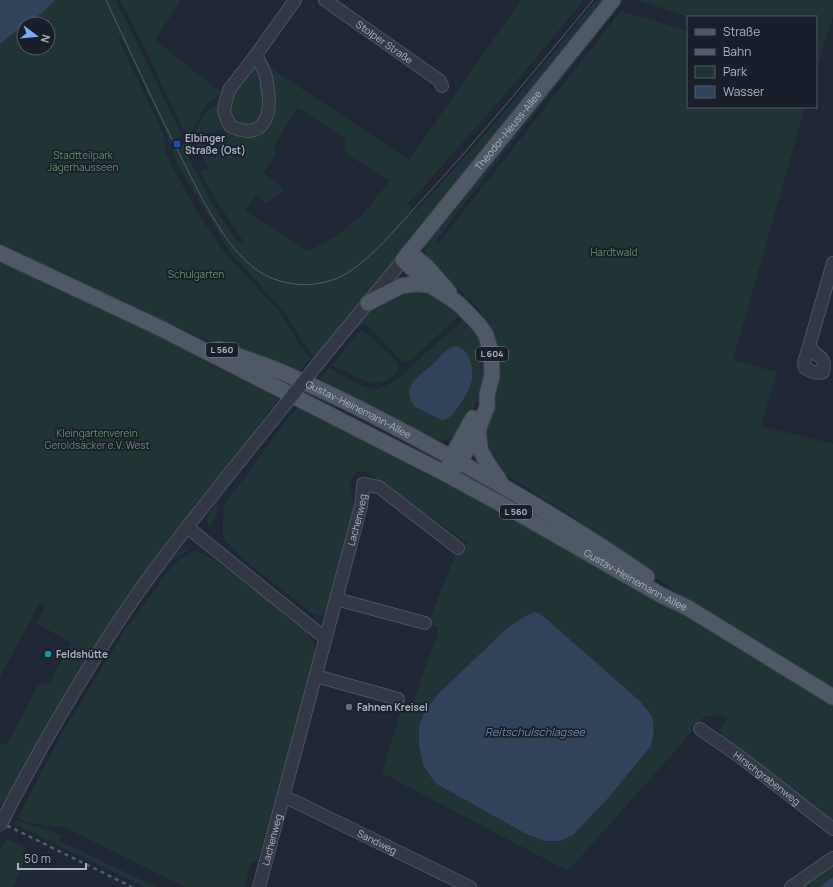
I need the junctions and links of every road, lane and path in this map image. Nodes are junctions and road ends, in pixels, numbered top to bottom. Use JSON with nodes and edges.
{"nodes":[{"id":1,"x":294,"y":0,"type":"edge"},
{"id":2,"x":325,"y":0,"type":"edge"},
{"id":3,"x":613,"y":0,"type":"edge"},
{"id":4,"x":256,"y":55,"type":"junction"},
{"id":5,"x":442,"y":86,"type":"dead end"},
{"id":6,"x":0,"y":253,"type":"edge"},
{"id":7,"x":406,"y":256,"type":"junction"},
{"id":8,"x":833,"y":263,"type":"edge"},
{"id":9,"x":430,"y":285,"type":"junction"},
{"id":10,"x":368,"y":303,"type":"junction"},
{"id":11,"x":459,"y":304,"type":"junction"},
{"id":12,"x":160,"y":328,"type":"junction"},
{"id":13,"x":809,"y":346,"type":"dead end"},
{"id":14,"x":487,"y":395,"type":"junction"},
{"id":15,"x":478,"y":428,"type":"junction"},
{"id":16,"x":462,"y":438,"type":"junction"},
{"id":17,"x":425,"y":443,"type":"junction"},
{"id":18,"x":456,"y":459,"type":"junction"},
{"id":19,"x":448,"y":475,"type":"junction"},
{"id":20,"x":502,"y":485,"type":"junction"},
{"id":21,"x":187,"y":528,"type":"junction"},
{"id":22,"x":458,"y":548,"type":"dead end"},
{"id":23,"x":336,"y":599,"type":"junction"},
{"id":24,"x":688,"y":608,"type":"junction"},
{"id":25,"x":424,"y":623,"type":"dead end"},
{"id":26,"x":326,"y":635,"type":"junction"},
{"id":27,"x":316,"y":676,"type":"junction"},
{"id":28,"x":833,"y":697,"type":"edge"},
{"id":29,"x":398,"y":699,"type":"dead end"},
{"id":30,"x":700,"y":729,"type":"dead end"},
{"id":31,"x":283,"y":798,"type":"junction"},
{"id":32,"x":0,"y":826,"type":"edge"},
{"id":33,"x":833,"y":829,"type":"edge"},
{"id":34,"x":833,"y":858,"type":"edge"},
{"id":35,"x":259,"y":887,"type":"edge"},
{"id":36,"x":470,"y":887,"type":"edge"},
{"id":37,"x":791,"y":887,"type":"edge"}],
"edges":[{"from":1,"to":4,"type":"street"},
{"from":2,"to":5,"type":"street","name":"Stolper Straße"},
{"from":3,"to":7,"type":"main road","name":"Theodor-Heuss-Allee"},
{"from":4,"to":4,"type":"street"},
{"from":6,"to":12,"type":"main road","name":"Gustav-Heinemann-Allee","number":"L 560"},
{"from":7,"to":9,"type":"main road","number":"L 604"},
{"from":7,"to":10,"type":"street"},
{"from":7,"to":11,"type":"main road","number":"L 604"},
{"from":8,"to":13,"type":"street"},
{"from":9,"to":10,"type":"main road"},
{"from":9,"to":11,"type":"main road","number":"L 604"},
{"from":10,"to":21,"type":"street","bridge":true},
{"from":11,"to":14,"type":"main road","number":"L 604"},
{"from":12,"to":17,"type":"main road","name":"Gustav-Heinemann-Allee","number":"L 560"},
{"from":12,"to":19,"type":"main road","name":"Gustav-Heinemann-Allee","number":"L 560"},
{"from":14,"to":15,"type":"main road","number":"L 604"},
{"from":14,"to":16,"type":"main road","number":"L 604"},
{"from":15,"to":18,"type":"main road","number":"L 604"},
{"from":15,"to":20,"type":"main road","number":"L 604"},
{"from":16,"to":17,"type":"main road"},
{"from":16,"to":18,"type":"main road","number":"L 604"},
{"from":17,"to":18,"type":"main road","name":"Gustav-Heinemann-Allee","number":"L 560"},
{"from":18,"to":19,"type":"main road"},
{"from":18,"to":20,"type":"main road","name":"Gustav-Heinemann-Allee","number":"L 560"},
{"from":19,"to":24,"type":"main road","name":"Gustav-Heinemann-Allee","number":"L 560"},
{"from":20,"to":24,"type":"main road","name":"Gustav-Heinemann-Allee","number":"L 560"},
{"from":21,"to":26,"type":"street"},
{"from":21,"to":32,"type":"street","bridge":true},
{"from":22,"to":23,"type":"street","name":"Lachenweg"},
{"from":23,"to":25,"type":"street"},
{"from":23,"to":26,"type":"street","name":"Lachenweg"},
{"from":24,"to":28,"type":"main road","number":"L 560"},
{"from":26,"to":27,"type":"street","name":"Lachenweg"},
{"from":27,"to":29,"type":"street"},
{"from":27,"to":31,"type":"street","name":"Lachenweg"},
{"from":30,"to":33,"type":"street","name":"Hirschgrabenweg"},
{"from":31,"to":35,"type":"street","name":"Lachenweg"},
{"from":31,"to":36,"type":"street","name":"Sandweg"},
{"from":34,"to":37,"type":"street"}]}
